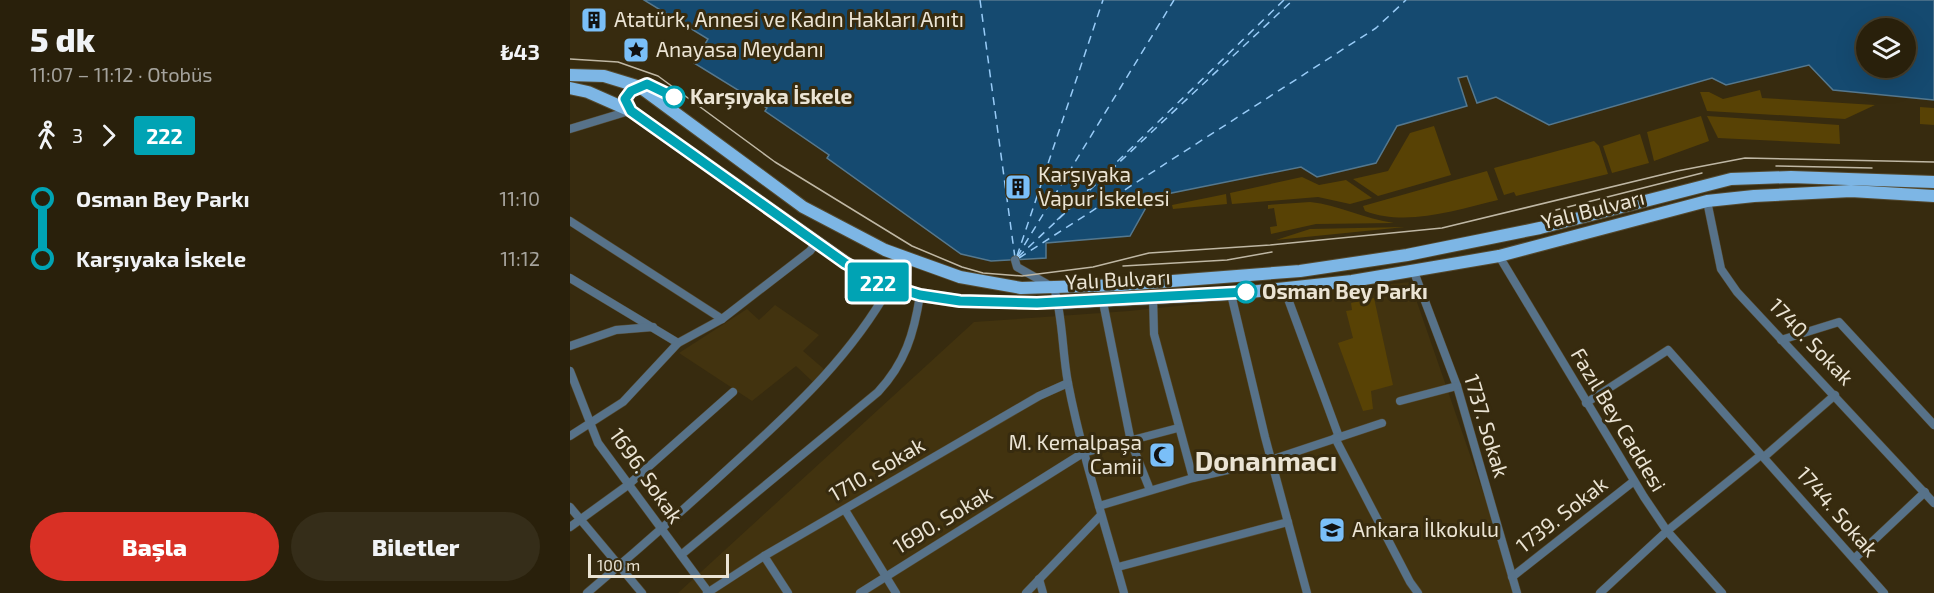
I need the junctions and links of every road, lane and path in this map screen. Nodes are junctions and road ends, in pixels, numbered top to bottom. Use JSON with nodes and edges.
{"nodes":[{"id":1,"x":570,"y":75,"type":"edge"},
{"id":2,"x":640,"y":87,"type":"junction"},
{"id":3,"x":570,"y":88,"type":"edge"},
{"id":4,"x":631,"y":111,"type":"junction"},
{"id":5,"x":570,"y":129,"type":"edge"},
{"id":6,"x":1731,"y":179,"type":"junction"},
{"id":7,"x":1934,"y":182,"type":"edge"},
{"id":8,"x":1703,"y":185,"type":"junction"},
{"id":9,"x":1678,"y":191,"type":"junction"},
{"id":10,"x":1934,"y":196,"type":"edge"},
{"id":11,"x":1730,"y":199,"type":"junction"},
{"id":12,"x":1707,"y":201,"type":"junction"},
{"id":13,"x":1681,"y":208,"type":"junction"},
{"id":14,"x":570,"y":221,"type":"edge"},
{"id":15,"x":816,"y":243,"type":"junction"},
{"id":16,"x":901,"y":256,"type":"junction"},
{"id":17,"x":1499,"y":256,"type":"junction"},
{"id":18,"x":1015,"y":260,"type":"dead end"},
{"id":19,"x":1414,"y":272,"type":"junction"},
{"id":20,"x":570,"y":278,"type":"edge"},
{"id":21,"x":890,"y":286,"type":"junction"},
{"id":22,"x":1054,"y":288,"type":"junction"},
{"id":23,"x":1284,"y":288,"type":"junction"},
{"id":24,"x":1231,"y":294,"type":"junction"},
{"id":25,"x":920,"y":295,"type":"junction"},
{"id":26,"x":1153,"y":297,"type":"junction"},
{"id":27,"x":1103,"y":302,"type":"junction"},
{"id":28,"x":1058,"y":303,"type":"junction"},
{"id":29,"x":722,"y":319,"type":"junction"},
{"id":30,"x":654,"y":327,"type":"junction"},
{"id":31,"x":1781,"y":340,"type":"junction"},
{"id":32,"x":678,"y":343,"type":"junction"},
{"id":33,"x":570,"y":346,"type":"edge"},
{"id":34,"x":570,"y":371,"type":"edge"},
{"id":35,"x":1068,"y":383,"type":"junction"},
{"id":36,"x":1457,"y":386,"type":"junction"},
{"id":37,"x":733,"y":392,"type":"dead end"},
{"id":38,"x":1835,"y":396,"type":"junction"},
{"id":39,"x":1400,"y":401,"type":"dead end"},
{"id":40,"x":1586,"y":403,"type":"junction"},
{"id":41,"x":590,"y":423,"type":"junction"},
{"id":42,"x":1382,"y":423,"type":"dead end"},
{"id":43,"x":1934,"y":425,"type":"edge"},
{"id":44,"x":1178,"y":428,"type":"junction"},
{"id":45,"x":570,"y":436,"type":"edge"},
{"id":46,"x":1337,"y":438,"type":"junction"},
{"id":47,"x":1131,"y":442,"type":"junction"},
{"id":48,"x":1083,"y":453,"type":"junction"},
{"id":49,"x":1763,"y":456,"type":"junction"},
{"id":50,"x":1270,"y":460,"type":"junction"},
{"id":51,"x":1193,"y":478,"type":"junction"},
{"id":52,"x":1634,"y":481,"type":"junction"},
{"id":53,"x":628,"y":485,"type":"junction"},
{"id":54,"x":1150,"y":490,"type":"junction"},
{"id":55,"x":1925,"y":492,"type":"junction"},
{"id":56,"x":1934,"y":503,"type":"edge"},
{"id":57,"x":1098,"y":506,"type":"junction"},
{"id":58,"x":570,"y":507,"type":"edge"},
{"id":59,"x":845,"y":510,"type":"junction"},
{"id":60,"x":1101,"y":515,"type":"junction"},
{"id":61,"x":581,"y":519,"type":"junction"},
{"id":62,"x":1288,"y":522,"type":"junction"},
{"id":63,"x":570,"y":527,"type":"edge"},
{"id":64,"x":661,"y":530,"type":"junction"},
{"id":65,"x":1667,"y":531,"type":"junction"},
{"id":66,"x":681,"y":555,"type":"junction"},
{"id":67,"x":765,"y":556,"type":"junction"},
{"id":68,"x":1854,"y":559,"type":"junction"},
{"id":69,"x":620,"y":565,"type":"junction"},
{"id":70,"x":1118,"y":567,"type":"junction"},
{"id":71,"x":885,"y":577,"type":"junction"},
{"id":72,"x":1512,"y":577,"type":"junction"},
{"id":73,"x":1039,"y":579,"type":"junction"},
{"id":74,"x":1304,"y":592,"type":"edge"},
{"id":75,"x":587,"y":593,"type":"edge"},
{"id":76,"x":642,"y":593,"type":"edge"},
{"id":77,"x":708,"y":593,"type":"edge"},
{"id":78,"x":788,"y":593,"type":"edge"},
{"id":79,"x":860,"y":593,"type":"edge"},
{"id":80,"x":896,"y":593,"type":"edge"},
{"id":81,"x":1026,"y":593,"type":"edge"},
{"id":82,"x":1043,"y":593,"type":"edge"},
{"id":83,"x":1124,"y":593,"type":"edge"},
{"id":84,"x":1419,"y":593,"type":"edge"},
{"id":85,"x":1517,"y":593,"type":"edge"},
{"id":86,"x":1600,"y":593,"type":"edge"},
{"id":87,"x":1722,"y":593,"type":"edge"},
{"id":88,"x":1884,"y":593,"type":"edge"}],
"edges":[{"from":1,"to":2,"type":"main road","name":"Yalı Bulvarı"},
{"from":2,"to":4,"type":"main road"},
{"from":2,"to":16,"type":"main road","name":"Yalı Bulvarı"},
{"from":3,"to":4,"type":"main road","name":"Yalı Bulvarı"},
{"from":4,"to":5,"type":"street"},
{"from":4,"to":15,"type":"main road","name":"Yalı Bulvarı"},
{"from":6,"to":7,"type":"main road","name":"Yalı Bulvarı"},
{"from":6,"to":8,"type":"main road","name":"Yalı Bulvarı"},
{"from":6,"to":11,"type":"main road"},
{"from":8,"to":9,"type":"main road","name":"Yalı Bulvarı"},
{"from":8,"to":12,"type":"main road","name":"1740. Sokak"},
{"from":9,"to":13,"type":"main road"},
{"from":9,"to":22,"type":"main road","name":"Yalı Bulvarı"},
{"from":10,"to":11,"type":"main road","name":"Yalı Bulvarı"},
{"from":11,"to":12,"type":"main road","name":"Yalı Bulvarı"},
{"from":12,"to":13,"type":"main road","name":"Yalı Bulvarı"},
{"from":12,"to":31,"type":"street","name":"1740. Sokak"},
{"from":13,"to":17,"type":"main road","name":"Yalı Bulvarı"},
{"from":14,"to":29,"type":"street"},
{"from":15,"to":21,"type":"main road","name":"Yalı Bulvarı"},
{"from":15,"to":29,"type":"street"},
{"from":16,"to":21,"type":"main road"},
{"from":16,"to":22,"type":"main road","name":"Yalı Bulvarı"},
{"from":17,"to":19,"type":"main road","name":"Yalı Bulvarı"},
{"from":17,"to":40,"type":"street","name":"Fazıl Bey Caddesi"},
{"from":18,"to":22,"type":"street"},
{"from":19,"to":23,"type":"main road","name":"Yalı Bulvarı"},
{"from":19,"to":36,"type":"street","name":"1737. Sokak"},
{"from":20,"to":30,"type":"street"},
{"from":21,"to":25,"type":"main road","name":"Yalı Bulvarı"},
{"from":21,"to":64,"type":"street"},
{"from":22,"to":28,"type":"street"},
{"from":23,"to":24,"type":"main road","name":"Yalı Bulvarı"},
{"from":23,"to":46,"type":"street"},
{"from":24,"to":26,"type":"main road","name":"Yalı Bulvarı"},
{"from":24,"to":50,"type":"street"},
{"from":25,"to":28,"type":"main road","name":"Yalı Bulvarı"},
{"from":25,"to":66,"type":"street"},
{"from":26,"to":27,"type":"main road","name":"Yalı Bulvarı"},
{"from":26,"to":44,"type":"street"},
{"from":27,"to":28,"type":"main road","name":"Yalı Bulvarı"},
{"from":27,"to":47,"type":"street"},
{"from":28,"to":35,"type":"street"},
{"from":29,"to":32,"type":"street"},
{"from":30,"to":32,"type":"street"},
{"from":30,"to":33,"type":"street"},
{"from":31,"to":38,"type":"street","name":"1740. Sokak"},
{"from":31,"to":43,"type":"street"},
{"from":32,"to":41,"type":"street"},
{"from":34,"to":41,"type":"street","name":"1696. Sokak"},
{"from":35,"to":48,"type":"street"},
{"from":35,"to":59,"type":"street","name":"1710. Sokak"},
{"from":36,"to":39,"type":"street"},
{"from":36,"to":72,"type":"street","name":"1737. Sokak"},
{"from":37,"to":53,"type":"street"},
{"from":38,"to":49,"type":"street"},
{"from":38,"to":55,"type":"street","name":"1740. Sokak"},
{"from":40,"to":49,"type":"street"},
{"from":40,"to":52,"type":"street","name":"Fazıl Bey Caddesi"},
{"from":41,"to":45,"type":"street"},
{"from":41,"to":53,"type":"street","name":"1696. Sokak"},
{"from":42,"to":46,"type":"street"},
{"from":44,"to":47,"type":"street","name":"1690. Sokak"},
{"from":44,"to":51,"type":"street"},
{"from":46,"to":50,"type":"street"},
{"from":46,"to":84,"type":"street"},
{"from":47,"to":48,"type":"street","name":"1690. Sokak"},
{"from":47,"to":54,"type":"street"},
{"from":48,"to":57,"type":"street"},
{"from":48,"to":71,"type":"street","name":"1690. Sokak"},
{"from":49,"to":65,"type":"street"},
{"from":49,"to":68,"type":"street","name":"1744. Sokak"},
{"from":50,"to":51,"type":"street"},
{"from":50,"to":62,"type":"street"},
{"from":51,"to":54,"type":"street"},
{"from":52,"to":65,"type":"street","name":"Fazıl Bey Caddesi"},
{"from":52,"to":72,"type":"street","name":"1739. Sokak"},
{"from":53,"to":61,"type":"street"},
{"from":53,"to":64,"type":"street","name":"1696. Sokak"},
{"from":54,"to":57,"type":"street"},
{"from":55,"to":56,"type":"street","name":"1740. Sokak"},
{"from":55,"to":68,"type":"street"},
{"from":57,"to":60,"type":"street"},
{"from":58,"to":61,"type":"street"},
{"from":59,"to":67,"type":"street","name":"1710. Sokak"},
{"from":59,"to":71,"type":"street"},
{"from":60,"to":70,"type":"street"},
{"from":60,"to":73,"type":"street"},
{"from":61,"to":63,"type":"street"},
{"from":61,"to":69,"type":"street"},
{"from":62,"to":70,"type":"street"},
{"from":62,"to":74,"type":"street"},
{"from":64,"to":66,"type":"street","name":"1696. Sokak"},
{"from":64,"to":69,"type":"street"},
{"from":65,"to":86,"type":"street"},
{"from":65,"to":87,"type":"street","name":"Fazıl Bey Caddesi"},
{"from":66,"to":77,"type":"street","name":"1696. Sokak"},
{"from":67,"to":77,"type":"street","name":"1710. Sokak"},
{"from":67,"to":78,"type":"street"},
{"from":68,"to":88,"type":"street","name":"1744. Sokak"},
{"from":69,"to":75,"type":"street"},
{"from":69,"to":76,"type":"street"},
{"from":70,"to":83,"type":"street"},
{"from":71,"to":79,"type":"street","name":"1690. Sokak"},
{"from":71,"to":80,"type":"street"},
{"from":72,"to":85,"type":"street","name":"1737. Sokak"},
{"from":73,"to":81,"type":"street"},
{"from":73,"to":82,"type":"street"}]}
